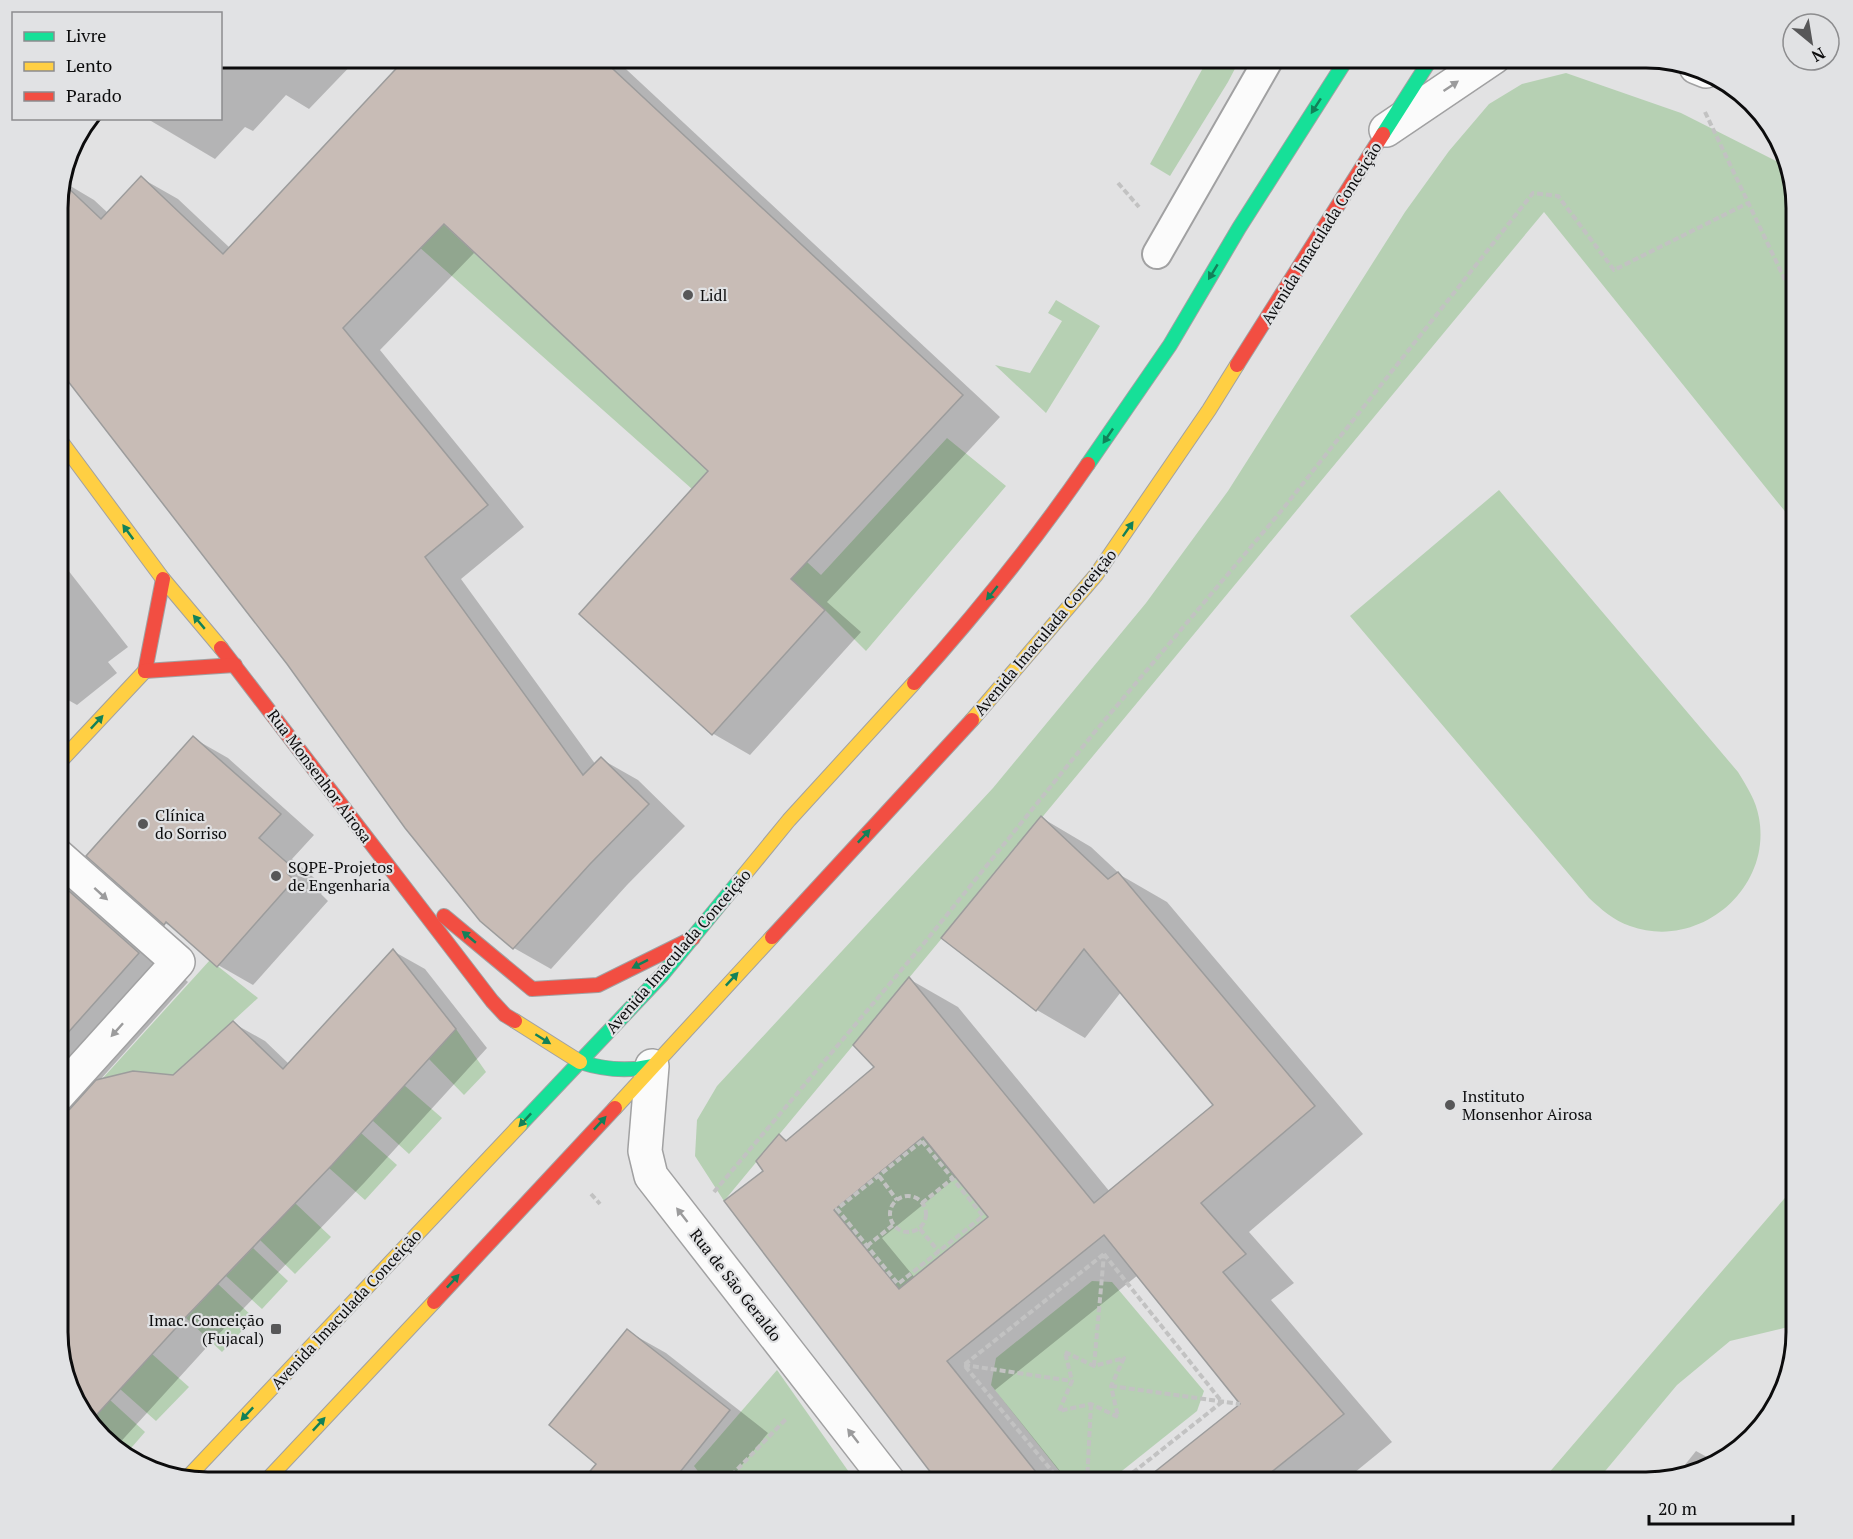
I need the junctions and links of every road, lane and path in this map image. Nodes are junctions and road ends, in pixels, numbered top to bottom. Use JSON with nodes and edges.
{"nodes":[{"id":1,"x":1264,"y":68,"type":"edge"},
{"id":2,"x":1341,"y":68,"type":"edge"},
{"id":3,"x":1425,"y":68,"type":"edge"},
{"id":4,"x":1478,"y":68,"type":"edge"},
{"id":5,"x":1702,"y":106,"type":"dead end"},
{"id":6,"x":1386,"y":130,"type":"junction"},
{"id":7,"x":1118,"y":183,"type":"dead end"},
{"id":8,"x":1748,"y":203,"type":"junction"},
{"id":9,"x":1142,"y":210,"type":"dead end"},
{"id":10,"x":1157,"y":254,"type":"dead end"},
{"id":11,"x":1786,"y":282,"type":"edge"},
{"id":12,"x":68,"y":451,"type":"edge"},
{"id":13,"x":163,"y":579,"type":"junction"},
{"id":14,"x":236,"y":665,"type":"junction"},
{"id":15,"x":145,"y":671,"type":"junction"},
{"id":16,"x":68,"y":753,"type":"edge"},
{"id":17,"x":68,"y":865,"type":"edge"},
{"id":18,"x":397,"y":877,"type":"junction"},
{"id":19,"x":693,"y":938,"type":"junction"},
{"id":20,"x":580,"y":1062,"type":"junction"},
{"id":21,"x":652,"y":1066,"type":"junction"},
{"id":22,"x":68,"y":1084,"type":"edge"},
{"id":23,"x":879,"y":1176,"type":"junction"},
{"id":24,"x":952,"y":1179,"type":"junction"},
{"id":25,"x":591,"y":1194,"type":"dead end"},
{"id":26,"x":712,"y":1194,"type":"dead end"},
{"id":27,"x":897,"y":1200,"type":"junction"},
{"id":28,"x":922,"y":1203,"type":"junction"},
{"id":29,"x":600,"y":1204,"type":"dead end"},
{"id":30,"x":893,"y":1225,"type":"junction"},
{"id":31,"x":920,"y":1229,"type":"junction"},
{"id":32,"x":867,"y":1246,"type":"junction"},
{"id":33,"x":939,"y":1252,"type":"junction"},
{"id":34,"x":1104,"y":1254,"type":"junction"},
{"id":35,"x":964,"y":1365,"type":"junction"},
{"id":36,"x":1094,"y":1366,"type":"junction"},
{"id":37,"x":1072,"y":1381,"type":"junction"},
{"id":38,"x":1111,"y":1386,"type":"junction"},
{"id":39,"x":1222,"y":1402,"type":"junction"},
{"id":40,"x":1091,"y":1404,"type":"junction"},
{"id":41,"x":1240,"y":1404,"type":"dead end"},
{"id":42,"x":792,"y":1413,"type":"dead end"},
{"id":43,"x":194,"y":1470,"type":"edge"},
{"id":44,"x":274,"y":1472,"type":"edge"},
{"id":45,"x":735,"y":1472,"type":"edge"},
{"id":46,"x":881,"y":1472,"type":"edge"},
{"id":47,"x":1053,"y":1472,"type":"edge"},
{"id":48,"x":1088,"y":1472,"type":"edge"},
{"id":49,"x":1134,"y":1472,"type":"edge"}],
"edges":[{"from":1,"to":10,"type":"lane"},
{"from":2,"to":19,"type":"main road","name":"Avenida Imaculada Conceição","one_way":true},
{"from":3,"to":6,"type":"main road","name":"Avenida Imaculada Conceição"},
{"from":6,"to":4,"type":"street","one_way":true},
{"from":5,"to":8,"type":"path"},
{"from":21,"to":6,"type":"main road","name":"Avenida Imaculada Conceição","one_way":true},
{"from":7,"to":9,"type":"path"},
{"from":8,"to":11,"type":"path"},
{"from":8,"to":26,"type":"path"},
{"from":13,"to":12,"type":"main road","one_way":true},
{"from":14,"to":13,"type":"main road","name":"Rua Monsenhor Airosa","one_way":true},
{"from":13,"to":15,"type":"main road"},
{"from":14,"to":15,"type":"main road"},
{"from":14,"to":18,"type":"main road","name":"Rua Monsenhor Airosa"},
{"from":16,"to":15,"type":"main road","one_way":true},
{"from":17,"to":22,"type":"street","one_way":true},
{"from":19,"to":18,"type":"main road","one_way":true},
{"from":18,"to":20,"type":"main road","name":"Rua Monsenhor Airosa","one_way":true},
{"from":19,"to":20,"type":"main road","name":"Avenida Imaculada Conceição"},
{"from":20,"to":21,"type":"main road"},
{"from":20,"to":43,"type":"main road","name":"Avenida Imaculada Conceição","one_way":true},
{"from":44,"to":21,"type":"main road","name":"Avenida Imaculada Conceição","one_way":true},
{"from":46,"to":21,"type":"street","name":"Rua de São Geraldo","one_way":true},
{"from":23,"to":24,"type":"path"},
{"from":23,"to":27,"type":"path"},
{"from":23,"to":32,"type":"path"},
{"from":24,"to":28,"type":"path"},
{"from":24,"to":33,"type":"path"},
{"from":25,"to":29,"type":"path"},
{"from":27,"to":28,"type":"path"},
{"from":27,"to":30,"type":"path"},
{"from":28,"to":31,"type":"path"},
{"from":30,"to":31,"type":"path"},
{"from":30,"to":32,"type":"path"},
{"from":31,"to":33,"type":"path"},
{"from":32,"to":33,"type":"path"},
{"from":34,"to":35,"type":"path"},
{"from":34,"to":36,"type":"path"},
{"from":34,"to":39,"type":"path"},
{"from":35,"to":37,"type":"path"},
{"from":35,"to":47,"type":"path"},
{"from":36,"to":37,"type":"path"},
{"from":36,"to":38,"type":"path"},
{"from":37,"to":40,"type":"path"},
{"from":38,"to":39,"type":"path"},
{"from":38,"to":40,"type":"path"},
{"from":39,"to":41,"type":"path"},
{"from":39,"to":49,"type":"path"},
{"from":40,"to":48,"type":"path"},
{"from":42,"to":45,"type":"path"}]}
